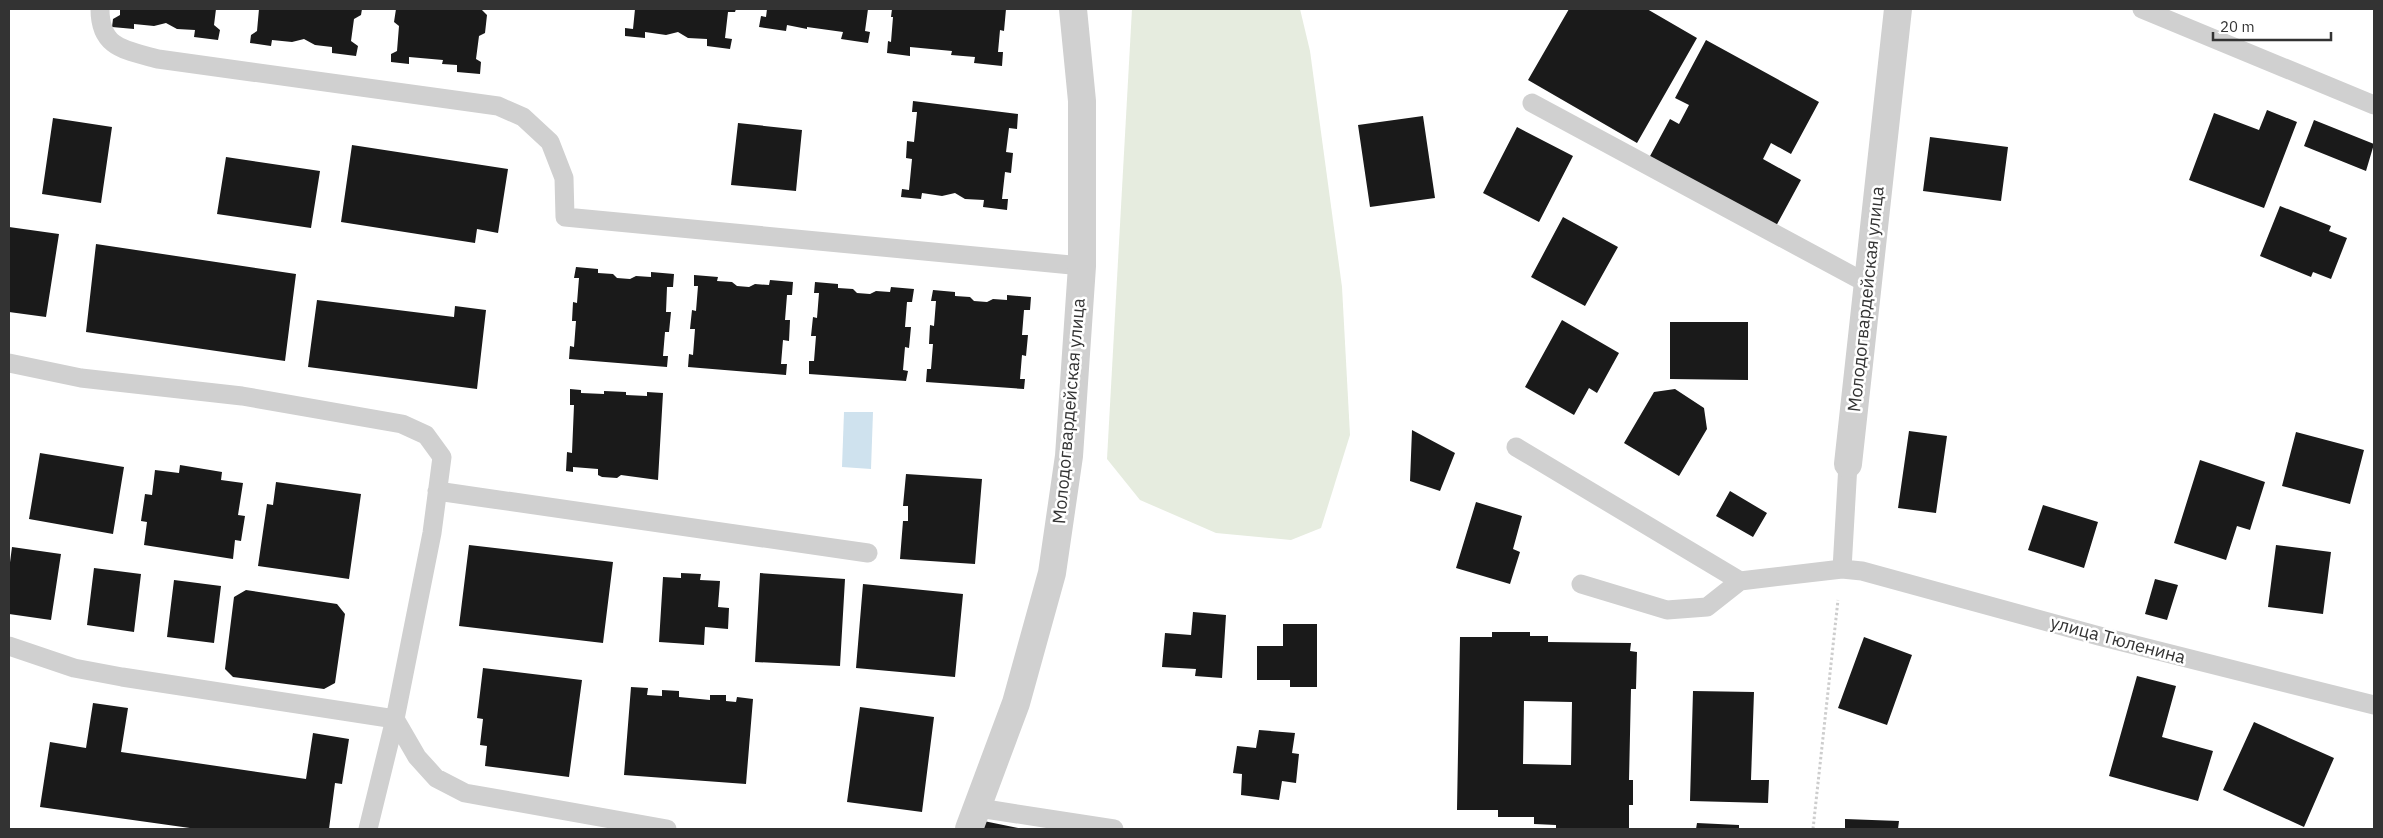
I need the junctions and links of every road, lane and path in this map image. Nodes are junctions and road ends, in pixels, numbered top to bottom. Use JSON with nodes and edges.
{"nodes":[{"id":1,"x":100,"y":9,"type":"edge"},
{"id":2,"x":1073,"y":9,"type":"edge"},
{"id":3,"x":1898,"y":9,"type":"edge"},
{"id":4,"x":2142,"y":9,"type":"edge"},
{"id":5,"x":1532,"y":103,"type":"dead end"},
{"id":6,"x":2374,"y":105,"type":"edge"},
{"id":7,"x":1082,"y":266,"type":"junction"},
{"id":8,"x":1868,"y":284,"type":"junction"},
{"id":9,"x":9,"y":363,"type":"edge"},
{"id":10,"x":1516,"y":447,"type":"dead end"},
{"id":11,"x":1848,"y":464,"type":"joint"},
{"id":12,"x":437,"y":492,"type":"junction"},
{"id":13,"x":868,"y":554,"type":"dead end"},
{"id":14,"x":1842,"y":569,"type":"junction"},
{"id":15,"x":1740,"y":581,"type":"junction"},
{"id":16,"x":1581,"y":584,"type":"dead end"},
{"id":17,"x":9,"y":646,"type":"edge"},
{"id":18,"x":2374,"y":705,"type":"edge"},
{"id":19,"x":395,"y":719,"type":"junction"},
{"id":20,"x":974,"y":818,"type":"edge"},
{"id":21,"x":368,"y":829,"type":"edge"},
{"id":22,"x":667,"y":829,"type":"edge"},
{"id":23,"x":1114,"y":829,"type":"edge"},
{"id":24,"x":1812,"y":829,"type":"edge"}],
"edges":[{"from":1,"to":7,"type":"lane"},
{"from":2,"to":7,"type":"street","name":"Молодогвардейская улица"},
{"from":3,"to":8,"type":"street","name":"Молодогвардейская улица"},
{"from":4,"to":6,"type":"lane"},
{"from":5,"to":8,"type":"lane"},
{"from":7,"to":20,"type":"street","name":"Молодогвардейская улица"},
{"from":8,"to":11,"type":"street","name":"Молодогвардейская улица"},
{"from":9,"to":12,"type":"lane"},
{"from":10,"to":15,"type":"lane"},
{"from":11,"to":14,"type":"lane","name":"Молодогвардейская улица"},
{"from":12,"to":13,"type":"lane"},
{"from":12,"to":19,"type":"lane"},
{"from":14,"to":15,"type":"lane"},
{"from":14,"to":18,"type":"lane","name":"улица Тюленина"},
{"from":14,"to":24,"type":"path"},
{"from":15,"to":16,"type":"lane"},
{"from":17,"to":19,"type":"lane"},
{"from":19,"to":21,"type":"lane"},
{"from":19,"to":22,"type":"lane"},
{"from":20,"to":23,"type":"lane"}]}
